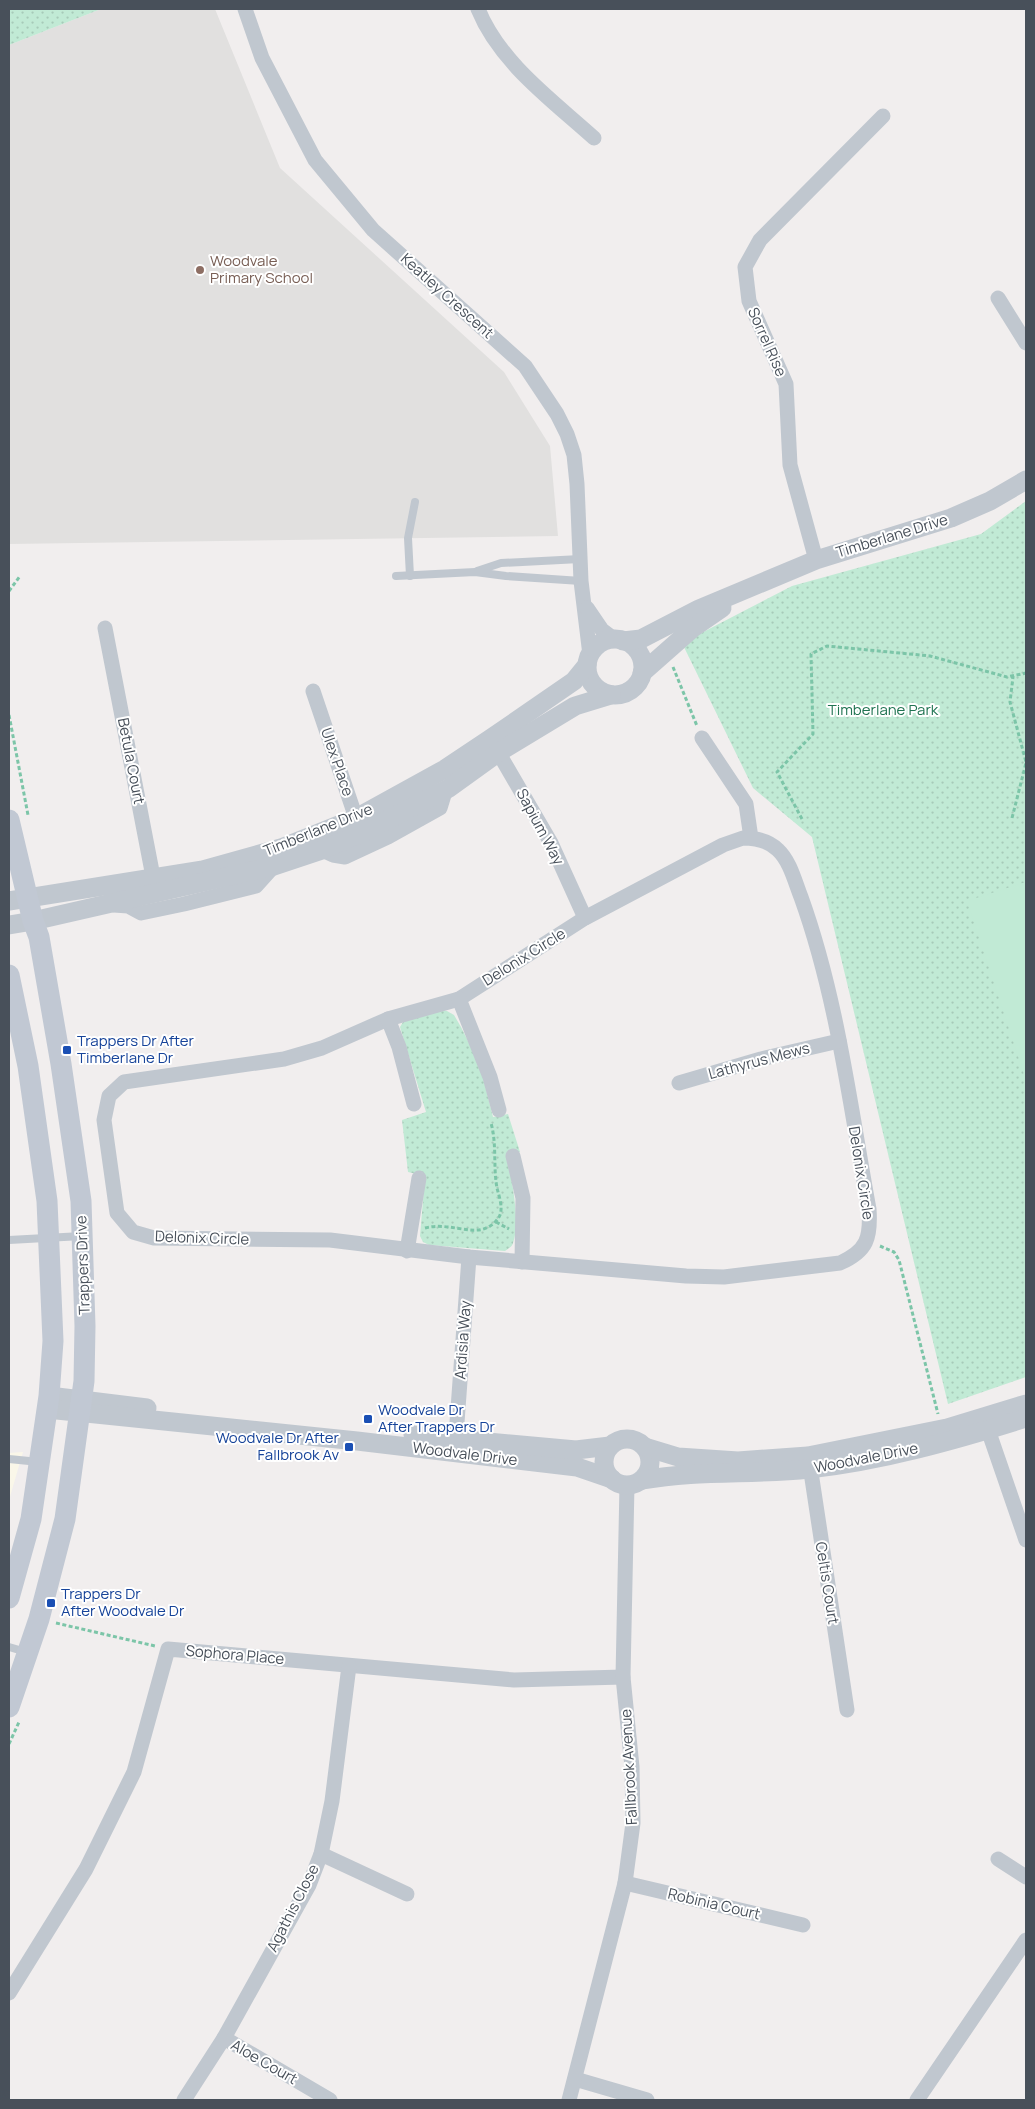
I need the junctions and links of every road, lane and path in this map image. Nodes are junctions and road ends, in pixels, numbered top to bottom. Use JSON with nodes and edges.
{"nodes":[{"id":1,"x":245,"y":9,"type":"edge"},
{"id":2,"x":478,"y":9,"type":"edge"},
{"id":3,"x":883,"y":116,"type":"dead end"},
{"id":4,"x":594,"y":138,"type":"dead end"},
{"id":5,"x":998,"y":298,"type":"dead end"},
{"id":6,"x":1026,"y":343,"type":"edge"},
{"id":7,"x":1026,"y":480,"type":"edge"},
{"id":8,"x":415,"y":502,"type":"dead end"},
{"id":9,"x":580,"y":559,"type":"junction"},
{"id":10,"x":816,"y":560,"type":"junction"},
{"id":11,"x":475,"y":572,"type":"junction"},
{"id":12,"x":20,"y":576,"type":"dead end"},
{"id":13,"x":396,"y":576,"type":"dead end"},
{"id":14,"x":410,"y":576,"type":"junction"},
{"id":15,"x":581,"y":581,"type":"junction"},
{"id":16,"x":754,"y":587,"type":"junction"},
{"id":17,"x":9,"y":591,"type":"edge"},
{"id":18,"x":584,"y":604,"type":"junction"},
{"id":19,"x":105,"y":628,"type":"dead end"},
{"id":20,"x":619,"y":640,"type":"junction"},
{"id":21,"x":669,"y":658,"type":"dead end"},
{"id":22,"x":588,"y":660,"type":"junction"},
{"id":23,"x":642,"y":673,"type":"junction"},
{"id":24,"x":1026,"y":673,"type":"edge"},
{"id":25,"x":1007,"y":677,"type":"junction"},
{"id":26,"x":313,"y":690,"type":"dead end"},
{"id":27,"x":611,"y":695,"type":"junction"},
{"id":28,"x":9,"y":715,"type":"edge"},
{"id":29,"x":702,"y":738,"type":"joint"},
{"id":30,"x":494,"y":746,"type":"junction"},
{"id":31,"x":1026,"y":762,"type":"edge"},
{"id":32,"x":449,"y":788,"type":"junction"},
{"id":33,"x":18,"y":818,"type":"edge"},
{"id":34,"x":1012,"y":818,"type":"dead end"},
{"id":35,"x":802,"y":819,"type":"dead end"},
{"id":36,"x":359,"y":825,"type":"junction"},
{"id":37,"x":751,"y":838,"type":"junction"},
{"id":38,"x":322,"y":850,"type":"junction"},
{"id":39,"x":274,"y":866,"type":"junction"},
{"id":40,"x":154,"y":885,"type":"junction"},
{"id":41,"x":19,"y":899,"type":"edge"},
{"id":42,"x":105,"y":905,"type":"junction"},
{"id":43,"x":585,"y":918,"type":"junction"},
{"id":44,"x":33,"y":921,"type":"junction"},
{"id":45,"x":9,"y":925,"type":"edge"},
{"id":46,"x":9,"y":975,"type":"edge"},
{"id":47,"x":459,"y":999,"type":"junction"},
{"id":48,"x":388,"y":1019,"type":"junction"},
{"id":49,"x":839,"y":1042,"type":"junction"},
{"id":50,"x":680,"y":1083,"type":"dead end"},
{"id":51,"x":414,"y":1104,"type":"dead end"},
{"id":52,"x":494,"y":1112,"type":"joint"},
{"id":53,"x":513,"y":1156,"type":"dead end"},
{"id":54,"x":419,"y":1178,"type":"dead end"},
{"id":55,"x":410,"y":1233,"type":"junction"},
{"id":56,"x":82,"y":1236,"type":"junction"},
{"id":57,"x":48,"y":1238,"type":"junction"},
{"id":58,"x":9,"y":1240,"type":"edge"},
{"id":59,"x":866,"y":1242,"type":"junction"},
{"id":60,"x":407,"y":1251,"type":"junction"},
{"id":61,"x":469,"y":1257,"type":"junction"},
{"id":62,"x":522,"y":1262,"type":"junction"},
{"id":63,"x":48,"y":1403,"type":"junction"},
{"id":64,"x":1026,"y":1404,"type":"edge"},
{"id":65,"x":79,"y":1406,"type":"junction"},
{"id":66,"x":1026,"y":1418,"type":"edge"},
{"id":67,"x":939,"y":1420,"type":"dead end"},
{"id":68,"x":986,"y":1424,"type":"junction"},
{"id":69,"x":455,"y":1446,"type":"junction"},
{"id":70,"x":610,"y":1446,"type":"junction"},
{"id":71,"x":645,"y":1447,"type":"junction"},
{"id":72,"x":9,"y":1459,"type":"edge"},
{"id":73,"x":39,"y":1462,"type":"junction"},
{"id":74,"x":809,"y":1462,"type":"junction"},
{"id":75,"x":627,"y":1482,"type":"junction"},
{"id":76,"x":1026,"y":1540,"type":"edge"},
{"id":77,"x":9,"y":1598,"type":"edge"},
{"id":78,"x":39,"y":1619,"type":"junction"},
{"id":79,"x":168,"y":1649,"type":"junction"},
{"id":80,"x":19,"y":1650,"type":"edge"},
{"id":81,"x":350,"y":1666,"type":"junction"},
{"id":82,"x":623,"y":1677,"type":"junction"},
{"id":83,"x":9,"y":1707,"type":"edge"},
{"id":84,"x":847,"y":1710,"type":"dead end"},
{"id":85,"x":320,"y":1854,"type":"junction"},
{"id":86,"x":998,"y":1858,"type":"dead end"},
{"id":87,"x":1026,"y":1877,"type":"edge"},
{"id":88,"x":625,"y":1883,"type":"junction"},
{"id":89,"x":407,"y":1894,"type":"dead end"},
{"id":90,"x":803,"y":1925,"type":"dead end"},
{"id":91,"x":1026,"y":1940,"type":"edge"},
{"id":92,"x":9,"y":1993,"type":"edge"},
{"id":93,"x":224,"y":2038,"type":"junction"},
{"id":94,"x":575,"y":2079,"type":"junction"},
{"id":95,"x":184,"y":2100,"type":"edge"},
{"id":96,"x":330,"y":2100,"type":"edge"},
{"id":97,"x":569,"y":2100,"type":"edge"},
{"id":98,"x":647,"y":2100,"type":"edge"},
{"id":99,"x":917,"y":2100,"type":"edge"}],
"edges":[{"from":1,"to":9,"type":"street","name":"Keatley Crescent"},
{"from":2,"to":4,"type":"street"},
{"from":3,"to":10,"type":"street","name":"Sorrel Rise"},
{"from":5,"to":6,"type":"street"},
{"from":7,"to":10,"type":"street","name":"Timberlane Drive"},
{"from":8,"to":14,"type":"lane"},
{"from":9,"to":11,"type":"lane"},
{"from":9,"to":15,"type":"street","name":"Keatley Crescent"},
{"from":10,"to":16,"type":"street","name":"Timberlane Drive"},
{"from":11,"to":14,"type":"lane"},
{"from":11,"to":15,"type":"lane"},
{"from":12,"to":17,"type":"path"},
{"from":13,"to":14,"type":"lane"},
{"from":15,"to":18,"type":"street","name":"Keatley Crescent"},
{"from":16,"to":20,"type":"street","name":"Timberlane Drive"},
{"from":16,"to":23,"type":"street","name":"Timberlane Drive"},
{"from":18,"to":20,"type":"street","name":"Keatley Crescent"},
{"from":18,"to":22,"type":"street","name":"Keatley Crescent"},
{"from":19,"to":40,"type":"street","name":"Betula Court"},
{"from":20,"to":22,"type":"street"},
{"from":20,"to":23,"type":"street"},
{"from":21,"to":29,"type":"path"},
{"from":22,"to":27,"type":"street"},
{"from":22,"to":30,"type":"street","name":"Timberlane Drive"},
{"from":23,"to":27,"type":"street"},
{"from":24,"to":25,"type":"path"},
{"from":25,"to":31,"type":"path"},
{"from":25,"to":35,"type":"path"},
{"from":26,"to":36,"type":"street","name":"Ulex Place"},
{"from":27,"to":30,"type":"street","name":"Timberlane Drive"},
{"from":28,"to":33,"type":"path"},
{"from":29,"to":37,"type":"street"},
{"from":30,"to":32,"type":"street","name":"Timberlane Drive"},
{"from":30,"to":36,"type":"street","name":"Timberlane Drive"},
{"from":30,"to":43,"type":"street","name":"Sapium Way"},
{"from":31,"to":34,"type":"path"},
{"from":32,"to":36,"type":"street","name":"Timberlane Drive"},
{"from":32,"to":38,"type":"street","name":"Timberlane Drive"},
{"from":33,"to":41,"type":"main road","name":"Trappers Drive"},
{"from":36,"to":38,"type":"street","name":"Timberlane Drive"},
{"from":36,"to":40,"type":"street","name":"Timberlane Drive"},
{"from":37,"to":43,"type":"street","name":"Delonix Circle"},
{"from":37,"to":49,"type":"street","name":"Delonix Circle"},
{"from":38,"to":39,"type":"street","name":"Timberlane Drive"},
{"from":39,"to":40,"type":"street","name":"Timberlane Drive"},
{"from":39,"to":42,"type":"street","name":"Timberlane Drive"},
{"from":40,"to":41,"type":"street","name":"Timberlane Drive"},
{"from":40,"to":42,"type":"street","name":"Timberlane Drive"},
{"from":41,"to":44,"type":"main road","name":"Trappers Drive"},
{"from":42,"to":44,"type":"street","name":"Timberlane Drive"},
{"from":43,"to":47,"type":"street","name":"Delonix Circle"},
{"from":44,"to":45,"type":"street","name":"Timberlane Drive"},
{"from":44,"to":56,"type":"main road","name":"Trappers Drive"},
{"from":46,"to":57,"type":"main road"},
{"from":47,"to":48,"type":"street","name":"Delonix Circle"},
{"from":47,"to":52,"type":"street"},
{"from":48,"to":51,"type":"street"},
{"from":48,"to":60,"type":"street","name":"Delonix Circle"},
{"from":49,"to":50,"type":"street","name":"Lathyrus Mews"},
{"from":49,"to":59,"type":"street","name":"Delonix Circle"},
{"from":52,"to":55,"type":"path"},
{"from":53,"to":62,"type":"street"},
{"from":54,"to":55,"type":"street"},
{"from":55,"to":60,"type":"street"},
{"from":56,"to":57,"type":"lane"},
{"from":56,"to":65,"type":"main road","name":"Trappers Drive"},
{"from":57,"to":58,"type":"lane"},
{"from":57,"to":63,"type":"main road"},
{"from":59,"to":62,"type":"street","name":"Delonix Circle"},
{"from":59,"to":67,"type":"path"},
{"from":60,"to":61,"type":"street","name":"Delonix Circle"},
{"from":61,"to":62,"type":"street","name":"Delonix Circle"},
{"from":61,"to":69,"type":"street","name":"Ardisia Way"},
{"from":63,"to":65,"type":"street","name":"Woodvale Drive"},
{"from":63,"to":73,"type":"main road"},
{"from":64,"to":68,"type":"street","name":"Woodvale Drive"},
{"from":65,"to":69,"type":"street","name":"Woodvale Drive"},
{"from":65,"to":78,"type":"main road","name":"Trappers Drive"},
{"from":66,"to":68,"type":"street","name":"Woodvale Drive"},
{"from":68,"to":74,"type":"street","name":"Woodvale Drive"},
{"from":68,"to":76,"type":"street"},
{"from":69,"to":70,"type":"street","name":"Woodvale Drive"},
{"from":69,"to":75,"type":"street","name":"Woodvale Drive"},
{"from":70,"to":71,"type":"street"},
{"from":70,"to":75,"type":"street"},
{"from":71,"to":74,"type":"street","name":"Woodvale Drive"},
{"from":71,"to":75,"type":"street"},
{"from":72,"to":73,"type":"lane"},
{"from":73,"to":77,"type":"main road"},
{"from":74,"to":75,"type":"street","name":"Woodvale Drive"},
{"from":74,"to":84,"type":"street","name":"Celtis Court"},
{"from":75,"to":82,"type":"street","name":"Fallbrook Avenue"},
{"from":78,"to":79,"type":"path"},
{"from":78,"to":80,"type":"main road","name":"Trappers Drive"},
{"from":79,"to":81,"type":"street","name":"Sophora Place"},
{"from":79,"to":92,"type":"street","name":"Sophora Place"},
{"from":80,"to":83,"type":"main road","name":"Trappers Drive"},
{"from":81,"to":82,"type":"street","name":"Sophora Place"},
{"from":81,"to":85,"type":"street","name":"Agathis Close"},
{"from":82,"to":88,"type":"street","name":"Fallbrook Avenue"},
{"from":85,"to":89,"type":"street"},
{"from":85,"to":93,"type":"street","name":"Agathis Close"},
{"from":86,"to":87,"type":"street"},
{"from":88,"to":90,"type":"street","name":"Robinia Court"},
{"from":88,"to":94,"type":"street","name":"Fallbrook Avenue"},
{"from":91,"to":99,"type":"street"},
{"from":93,"to":95,"type":"street","name":"Agathis Close"},
{"from":93,"to":96,"type":"street","name":"Aloe Court"},
{"from":94,"to":97,"type":"street","name":"Fallbrook Avenue"},
{"from":94,"to":98,"type":"street"}]}
